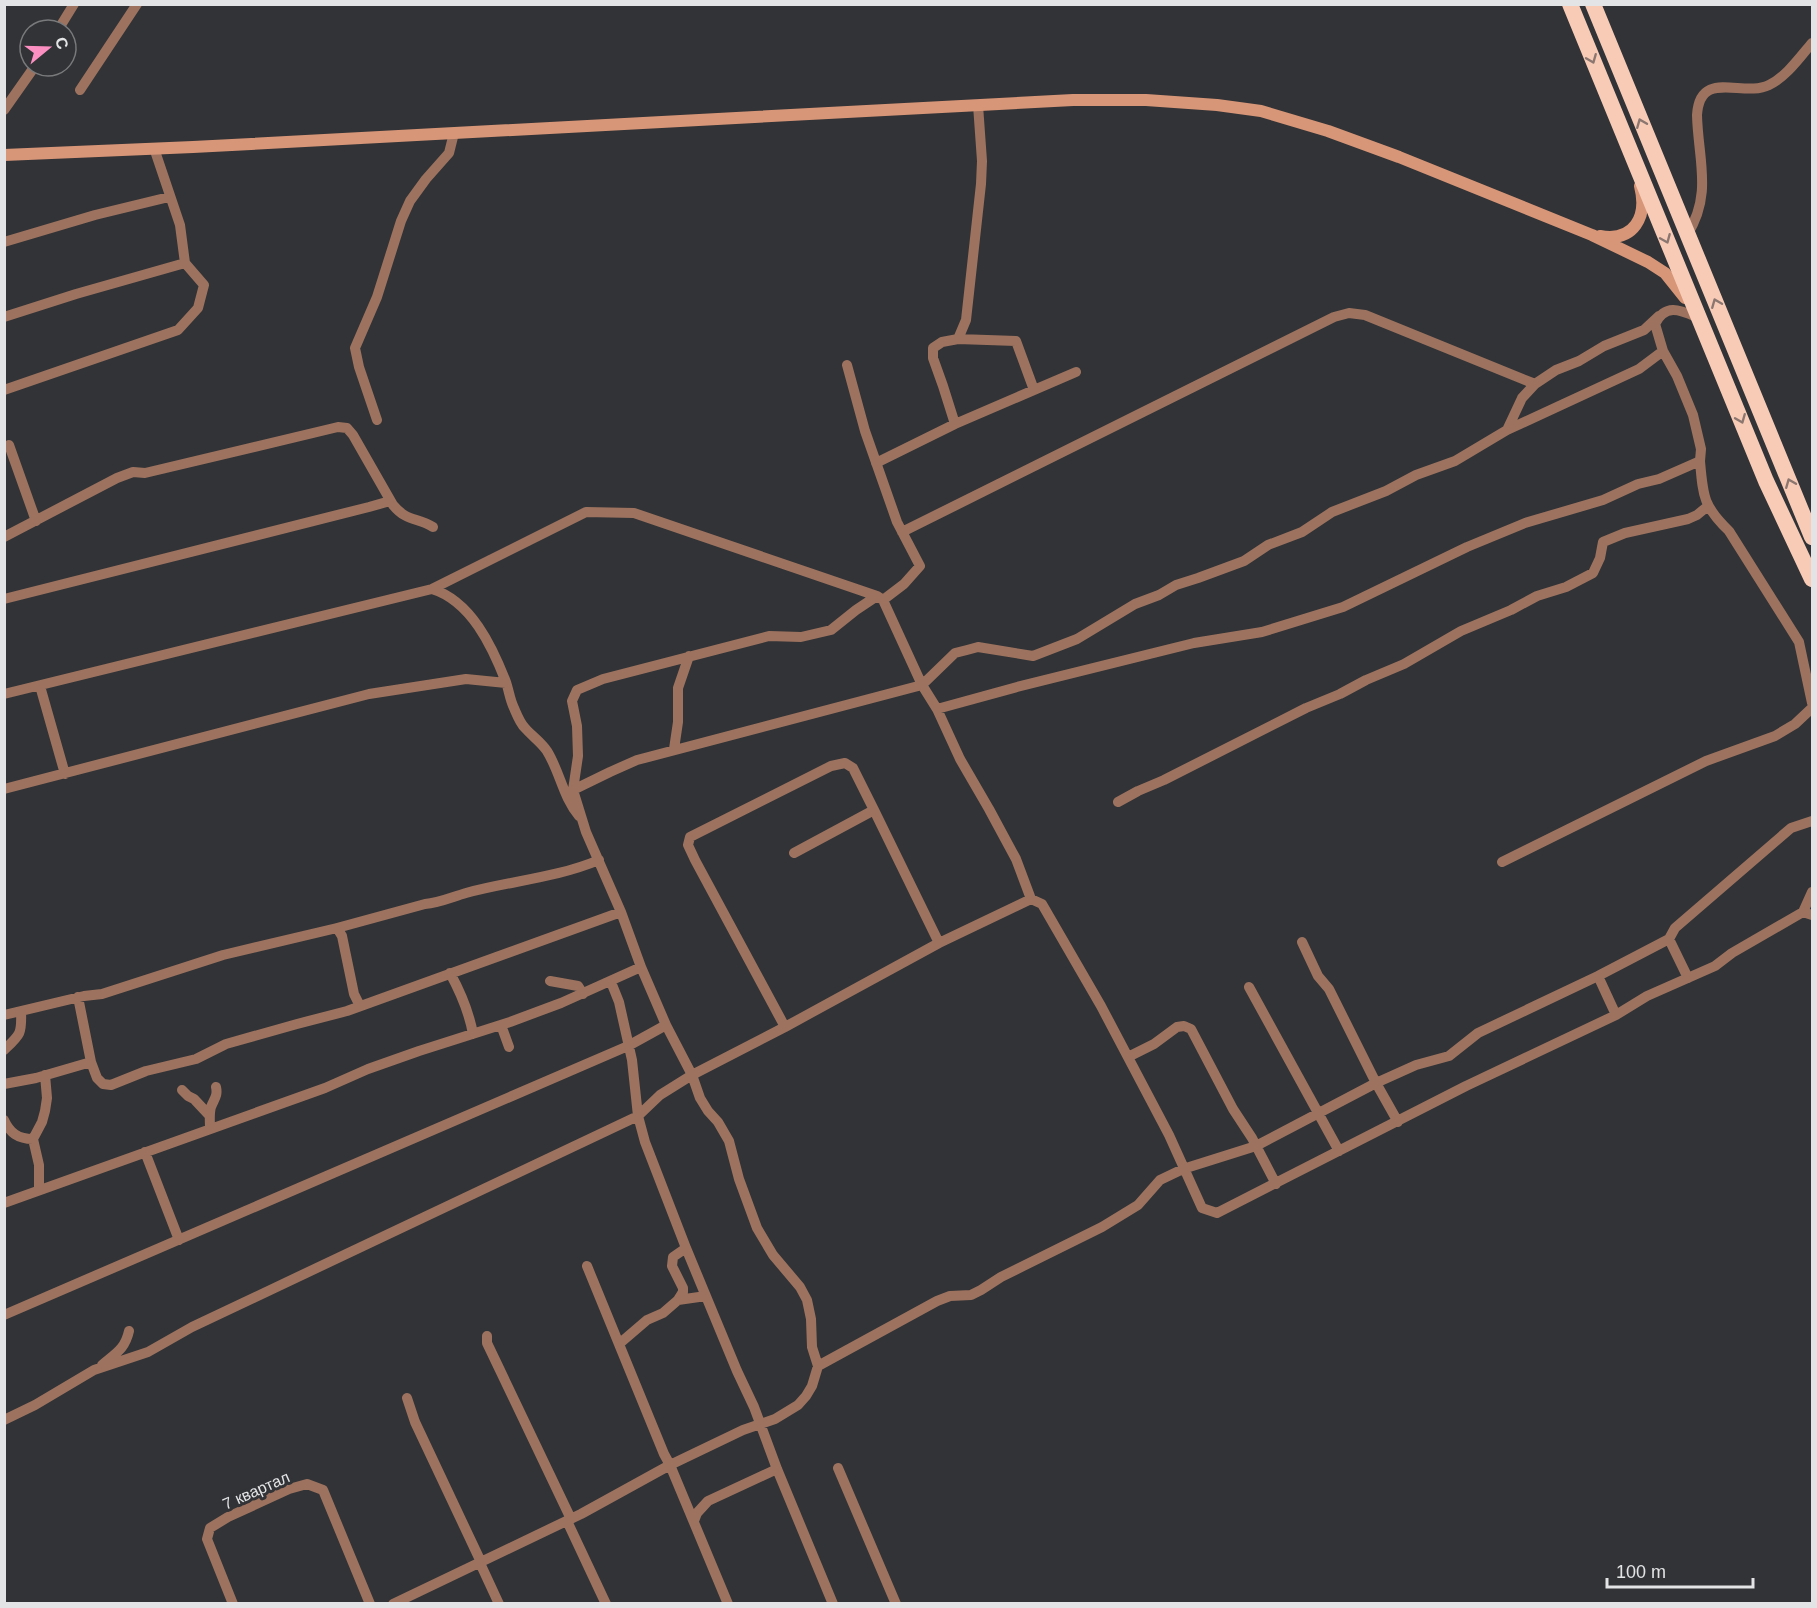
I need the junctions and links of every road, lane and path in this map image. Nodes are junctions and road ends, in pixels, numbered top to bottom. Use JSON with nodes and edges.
{"nodes":[{"id":1,"x":74,"y":4,"type":"edge"},
{"id":2,"x":137,"y":4,"type":"edge"},
{"id":3,"x":1570,"y":4,"type":"edge"},
{"id":4,"x":1593,"y":4,"type":"edge"},
{"id":5,"x":65,"y":18,"type":"edge"},
{"id":6,"x":1812,"y":43,"type":"edge"},
{"id":7,"x":27,"y":78,"type":"edge"},
{"id":8,"x":80,"y":90,"type":"dead end"},
{"id":9,"x":978,"y":105,"type":"junction"},
{"id":10,"x":4,"y":110,"type":"edge"},
{"id":11,"x":454,"y":133,"type":"junction"},
{"id":12,"x":154,"y":148,"type":"junction"},
{"id":13,"x":1629,"y":150,"type":"junction"},
{"id":14,"x":4,"y":155,"type":"edge"},
{"id":15,"x":169,"y":196,"type":"junction"},
{"id":16,"x":1592,"y":235,"type":"junction"},
{"id":17,"x":1688,"y":235,"type":"junction"},
{"id":18,"x":4,"y":242,"type":"edge"},
{"id":19,"x":185,"y":263,"type":"junction"},
{"id":20,"x":1659,"y":316,"type":"junction"},
{"id":21,"x":4,"y":317,"type":"edge"},
{"id":22,"x":1699,"y":318,"type":"junction"},
{"id":23,"x":958,"y":339,"type":"junction"},
{"id":24,"x":1663,"y":351,"type":"junction"},
{"id":25,"x":847,"y":365,"type":"dead end"},
{"id":26,"x":1076,"y":372,"type":"dead end"},
{"id":27,"x":1535,"y":384,"type":"junction"},
{"id":28,"x":4,"y":390,"type":"edge"},
{"id":29,"x":1034,"y":390,"type":"junction"},
{"id":30,"x":377,"y":420,"type":"dead end"},
{"id":31,"x":955,"y":424,"type":"junction"},
{"id":32,"x":1507,"y":430,"type":"junction"},
{"id":33,"x":9,"y":445,"type":"dead end"},
{"id":34,"x":1700,"y":461,"type":"junction"},
{"id":35,"x":876,"y":463,"type":"junction"},
{"id":36,"x":390,"y":501,"type":"junction"},
{"id":37,"x":1708,"y":506,"type":"junction"},
{"id":38,"x":36,"y":521,"type":"junction"},
{"id":39,"x":433,"y":527,"type":"dead end"},
{"id":40,"x":902,"y":532,"type":"junction"},
{"id":41,"x":4,"y":537,"type":"edge"},
{"id":42,"x":1812,"y":537,"type":"edge"},
{"id":43,"x":1812,"y":579,"type":"edge"},
{"id":44,"x":432,"y":589,"type":"junction"},
{"id":45,"x":880,"y":598,"type":"junction"},
{"id":46,"x":4,"y":599,"type":"edge"},
{"id":47,"x":689,"y":656,"type":"junction"},
{"id":48,"x":506,"y":683,"type":"junction"},
{"id":49,"x":922,"y":685,"type":"junction"},
{"id":50,"x":40,"y":686,"type":"junction"},
{"id":51,"x":4,"y":694,"type":"edge"},
{"id":52,"x":1812,"y":703,"type":"edge"},
{"id":53,"x":1812,"y":708,"type":"edge"},
{"id":54,"x":937,"y":709,"type":"junction"},
{"id":55,"x":674,"y":749,"type":"junction"},
{"id":56,"x":65,"y":774,"type":"junction"},
{"id":57,"x":4,"y":789,"type":"edge"},
{"id":58,"x":573,"y":790,"type":"junction"},
{"id":59,"x":1118,"y":802,"type":"dead end"},
{"id":60,"x":874,"y":810,"type":"junction"},
{"id":61,"x":583,"y":821,"type":"junction"},
{"id":62,"x":1812,"y":821,"type":"edge"},
{"id":63,"x":794,"y":854,"type":"dead end"},
{"id":64,"x":599,"y":860,"type":"junction"},
{"id":65,"x":1502,"y":862,"type":"dead end"},
{"id":66,"x":1812,"y":892,"type":"edge"},
{"id":67,"x":1031,"y":899,"type":"junction"},
{"id":68,"x":621,"y":912,"type":"junction"},
{"id":69,"x":1808,"y":913,"type":"edge"},
{"id":70,"x":337,"y":928,"type":"junction"},
{"id":71,"x":1669,"y":939,"type":"junction"},
{"id":72,"x":1302,"y":942,"type":"dead end"},
{"id":73,"x":939,"y":943,"type":"junction"},
{"id":74,"x":641,"y":967,"type":"junction"},
{"id":75,"x":450,"y":974,"type":"junction"},
{"id":76,"x":1598,"y":976,"type":"junction"},
{"id":77,"x":1688,"y":978,"type":"junction"},
{"id":78,"x":550,"y":981,"type":"dead end"},
{"id":79,"x":611,"y":981,"type":"junction"},
{"id":80,"x":1249,"y":987,"type":"dead end"},
{"id":81,"x":583,"y":994,"type":"junction"},
{"id":82,"x":78,"y":998,"type":"junction"},
{"id":83,"x":360,"y":1006,"type":"junction"},
{"id":84,"x":21,"y":1012,"type":"junction"},
{"id":85,"x":1616,"y":1015,"type":"junction"},
{"id":86,"x":4,"y":1016,"type":"edge"},
{"id":87,"x":501,"y":1025,"type":"junction"},
{"id":88,"x":666,"y":1025,"type":"junction"},
{"id":89,"x":785,"y":1027,"type":"junction"},
{"id":90,"x":473,"y":1034,"type":"junction"},
{"id":91,"x":628,"y":1046,"type":"junction"},
{"id":92,"x":509,"y":1047,"type":"dead end"},
{"id":93,"x":4,"y":1050,"type":"edge"},
{"id":94,"x":1128,"y":1057,"type":"junction"},
{"id":95,"x":91,"y":1062,"type":"junction"},
{"id":96,"x":45,"y":1075,"type":"junction"},
{"id":97,"x":692,"y":1075,"type":"junction"},
{"id":98,"x":6,"y":1082,"type":"edge"},
{"id":99,"x":1376,"y":1083,"type":"junction"},
{"id":100,"x":216,"y":1087,"type":"dead end"},
{"id":101,"x":182,"y":1090,"type":"dead end"},
{"id":102,"x":1318,"y":1114,"type":"junction"},
{"id":103,"x":209,"y":1115,"type":"junction"},
{"id":104,"x":638,"y":1116,"type":"junction"},
{"id":105,"x":4,"y":1120,"type":"edge"},
{"id":106,"x":1398,"y":1122,"type":"junction"},
{"id":107,"x":210,"y":1128,"type":"junction"},
{"id":108,"x":33,"y":1139,"type":"junction"},
{"id":109,"x":1256,"y":1146,"type":"junction"},
{"id":110,"x":1339,"y":1151,"type":"junction"},
{"id":111,"x":145,"y":1152,"type":"junction"},
{"id":112,"x":1183,"y":1169,"type":"junction"},
{"id":113,"x":1276,"y":1184,"type":"junction"},
{"id":114,"x":39,"y":1190,"type":"junction"},
{"id":115,"x":4,"y":1203,"type":"edge"},
{"id":116,"x":179,"y":1240,"type":"junction"},
{"id":117,"x":686,"y":1248,"type":"junction"},
{"id":118,"x":587,"y":1266,"type":"dead end"},
{"id":119,"x":706,"y":1296,"type":"junction"},
{"id":120,"x":678,"y":1300,"type":"junction"},
{"id":121,"x":4,"y":1315,"type":"edge"},
{"id":122,"x":129,"y":1330,"type":"dead end"},
{"id":123,"x":487,"y":1336,"type":"dead end"},
{"id":124,"x":126,"y":1342,"type":"junction"},
{"id":125,"x":619,"y":1344,"type":"junction"},
{"id":126,"x":133,"y":1357,"type":"junction"},
{"id":127,"x":818,"y":1366,"type":"junction"},
{"id":128,"x":94,"y":1370,"type":"junction"},
{"id":129,"x":407,"y":1398,"type":"dead end"},
{"id":130,"x":4,"y":1420,"type":"edge"},
{"id":131,"x":760,"y":1424,"type":"junction"},
{"id":132,"x":670,"y":1465,"type":"junction"},
{"id":133,"x":837,"y":1468,"type":"dead end"},
{"id":134,"x":777,"y":1469,"type":"junction"},
{"id":135,"x":569,"y":1520,"type":"junction"},
{"id":136,"x":694,"y":1521,"type":"junction"},
{"id":137,"x":480,"y":1563,"type":"junction"},
{"id":138,"x":233,"y":1604,"type":"edge"},
{"id":139,"x":370,"y":1604,"type":"edge"},
{"id":140,"x":393,"y":1604,"type":"edge"},
{"id":141,"x":499,"y":1604,"type":"edge"},
{"id":142,"x":606,"y":1604,"type":"edge"},
{"id":143,"x":728,"y":1604,"type":"edge"},
{"id":144,"x":833,"y":1604,"type":"edge"},
{"id":145,"x":896,"y":1604,"type":"edge"}],
"edges":[{"from":1,"to":5,"type":"street"},
{"from":2,"to":8,"type":"street"},
{"from":3,"to":13,"type":"highway","one_way":true},
{"from":17,"to":4,"type":"highway","one_way":true},
{"from":6,"to":17,"type":"street"},
{"from":7,"to":10,"type":"street"},
{"from":9,"to":11,"type":"main road"},
{"from":9,"to":16,"type":"main road"},
{"from":9,"to":23,"type":"street"},
{"from":11,"to":12,"type":"main road"},
{"from":11,"to":30,"type":"street"},
{"from":12,"to":14,"type":"main road"},
{"from":12,"to":15,"type":"street"},
{"from":13,"to":16,"type":"main road"},
{"from":13,"to":22,"type":"highway","one_way":true},
{"from":15,"to":18,"type":"street"},
{"from":15,"to":19,"type":"street"},
{"from":16,"to":22,"type":"main road"},
{"from":42,"to":17,"type":"highway","one_way":true},
{"from":19,"to":21,"type":"street"},
{"from":19,"to":28,"type":"street"},
{"from":20,"to":22,"type":"street"},
{"from":20,"to":24,"type":"street"},
{"from":20,"to":27,"type":"street"},
{"from":22,"to":43,"type":"highway","one_way":true},
{"from":23,"to":29,"type":"street"},
{"from":23,"to":31,"type":"street"},
{"from":24,"to":32,"type":"street"},
{"from":24,"to":34,"type":"street"},
{"from":25,"to":35,"type":"street"},
{"from":26,"to":29,"type":"street"},
{"from":27,"to":32,"type":"street"},
{"from":27,"to":40,"type":"street"},
{"from":29,"to":31,"type":"street"},
{"from":31,"to":35,"type":"street"},
{"from":32,"to":49,"type":"street"},
{"from":33,"to":38,"type":"street"},
{"from":34,"to":37,"type":"street"},
{"from":34,"to":54,"type":"street"},
{"from":35,"to":40,"type":"street"},
{"from":36,"to":38,"type":"street"},
{"from":36,"to":39,"type":"street"},
{"from":36,"to":46,"type":"street"},
{"from":37,"to":52,"type":"street"},
{"from":37,"to":59,"type":"street"},
{"from":38,"to":41,"type":"street"},
{"from":40,"to":45,"type":"street"},
{"from":44,"to":45,"type":"street"},
{"from":44,"to":48,"type":"street"},
{"from":44,"to":50,"type":"street"},
{"from":45,"to":47,"type":"street"},
{"from":45,"to":49,"type":"street"},
{"from":47,"to":55,"type":"street"},
{"from":47,"to":58,"type":"street"},
{"from":48,"to":56,"type":"street"},
{"from":48,"to":61,"type":"street"},
{"from":49,"to":54,"type":"street"},
{"from":49,"to":55,"type":"street"},
{"from":50,"to":51,"type":"street"},
{"from":50,"to":56,"type":"street"},
{"from":53,"to":65,"type":"street"},
{"from":54,"to":67,"type":"street"},
{"from":55,"to":58,"type":"street"},
{"from":56,"to":57,"type":"street"},
{"from":58,"to":61,"type":"street"},
{"from":60,"to":63,"type":"street"},
{"from":60,"to":73,"type":"street"},
{"from":60,"to":89,"type":"street"},
{"from":61,"to":64,"type":"street"},
{"from":62,"to":71,"type":"street"},
{"from":64,"to":68,"type":"street"},
{"from":64,"to":70,"type":"street"},
{"from":66,"to":69,"type":"street"},
{"from":67,"to":73,"type":"street"},
{"from":67,"to":94,"type":"street"},
{"from":68,"to":74,"type":"street"},
{"from":68,"to":75,"type":"street"},
{"from":69,"to":77,"type":"street"},
{"from":70,"to":82,"type":"street"},
{"from":70,"to":83,"type":"street"},
{"from":71,"to":76,"type":"street"},
{"from":71,"to":77,"type":"street"},
{"from":72,"to":99,"type":"street"},
{"from":73,"to":89,"type":"street"},
{"from":74,"to":79,"type":"street"},
{"from":74,"to":88,"type":"street"},
{"from":75,"to":83,"type":"street"},
{"from":75,"to":90,"type":"street"},
{"from":76,"to":85,"type":"street"},
{"from":76,"to":99,"type":"street"},
{"from":77,"to":85,"type":"street"},
{"from":78,"to":81,"type":"street"},
{"from":79,"to":81,"type":"street"},
{"from":79,"to":91,"type":"street"},
{"from":80,"to":102,"type":"street"},
{"from":81,"to":87,"type":"street"},
{"from":82,"to":84,"type":"street"},
{"from":82,"to":95,"type":"street"},
{"from":83,"to":95,"type":"street"},
{"from":84,"to":86,"type":"street"},
{"from":84,"to":93,"type":"street"},
{"from":85,"to":106,"type":"street"},
{"from":87,"to":90,"type":"street"},
{"from":87,"to":92,"type":"street"},
{"from":88,"to":91,"type":"street"},
{"from":88,"to":97,"type":"street"},
{"from":89,"to":97,"type":"street"},
{"from":90,"to":107,"type":"street"},
{"from":91,"to":104,"type":"street"},
{"from":91,"to":116,"type":"street"},
{"from":94,"to":109,"type":"street"},
{"from":94,"to":112,"type":"street"},
{"from":95,"to":96,"type":"street"},
{"from":96,"to":98,"type":"street"},
{"from":96,"to":108,"type":"street"},
{"from":97,"to":104,"type":"street"},
{"from":97,"to":127,"type":"street"},
{"from":99,"to":102,"type":"street"},
{"from":99,"to":106,"type":"street"},
{"from":100,"to":103,"type":"street"},
{"from":101,"to":103,"type":"street"},
{"from":102,"to":109,"type":"street"},
{"from":102,"to":110,"type":"street"},
{"from":103,"to":107,"type":"street"},
{"from":104,"to":117,"type":"street"},
{"from":104,"to":126,"type":"street"},
{"from":105,"to":108,"type":"street"},
{"from":106,"to":110,"type":"street"},
{"from":107,"to":111,"type":"street"},
{"from":108,"to":114,"type":"street"},
{"from":109,"to":112,"type":"street"},
{"from":109,"to":113,"type":"street"},
{"from":110,"to":113,"type":"street"},
{"from":111,"to":114,"type":"street"},
{"from":111,"to":116,"type":"street"},
{"from":112,"to":113,"type":"street"},
{"from":112,"to":127,"type":"street"},
{"from":114,"to":115,"type":"street"},
{"from":116,"to":121,"type":"street"},
{"from":117,"to":119,"type":"street"},
{"from":117,"to":120,"type":"street"},
{"from":118,"to":125,"type":"street"},
{"from":119,"to":120,"type":"street"},
{"from":119,"to":131,"type":"street"},
{"from":120,"to":125,"type":"street"},
{"from":122,"to":124,"type":"street"},
{"from":123,"to":135,"type":"street"},
{"from":124,"to":126,"type":"street"},
{"from":124,"to":128,"type":"street"},
{"from":125,"to":132,"type":"street"},
{"from":126,"to":128,"type":"street"},
{"from":127,"to":131,"type":"street"},
{"from":128,"to":130,"type":"street"},
{"from":129,"to":137,"type":"street"},
{"from":131,"to":132,"type":"street"},
{"from":131,"to":134,"type":"street"},
{"from":132,"to":135,"type":"street"},
{"from":132,"to":136,"type":"street"},
{"from":133,"to":145,"type":"street"},
{"from":134,"to":136,"type":"street"},
{"from":134,"to":144,"type":"street"},
{"from":135,"to":137,"type":"street"},
{"from":135,"to":142,"type":"street"},
{"from":136,"to":143,"type":"street"},
{"from":137,"to":140,"type":"street"},
{"from":137,"to":141,"type":"street"},
{"from":138,"to":139,"type":"street","name":"7 квартал"}]}
